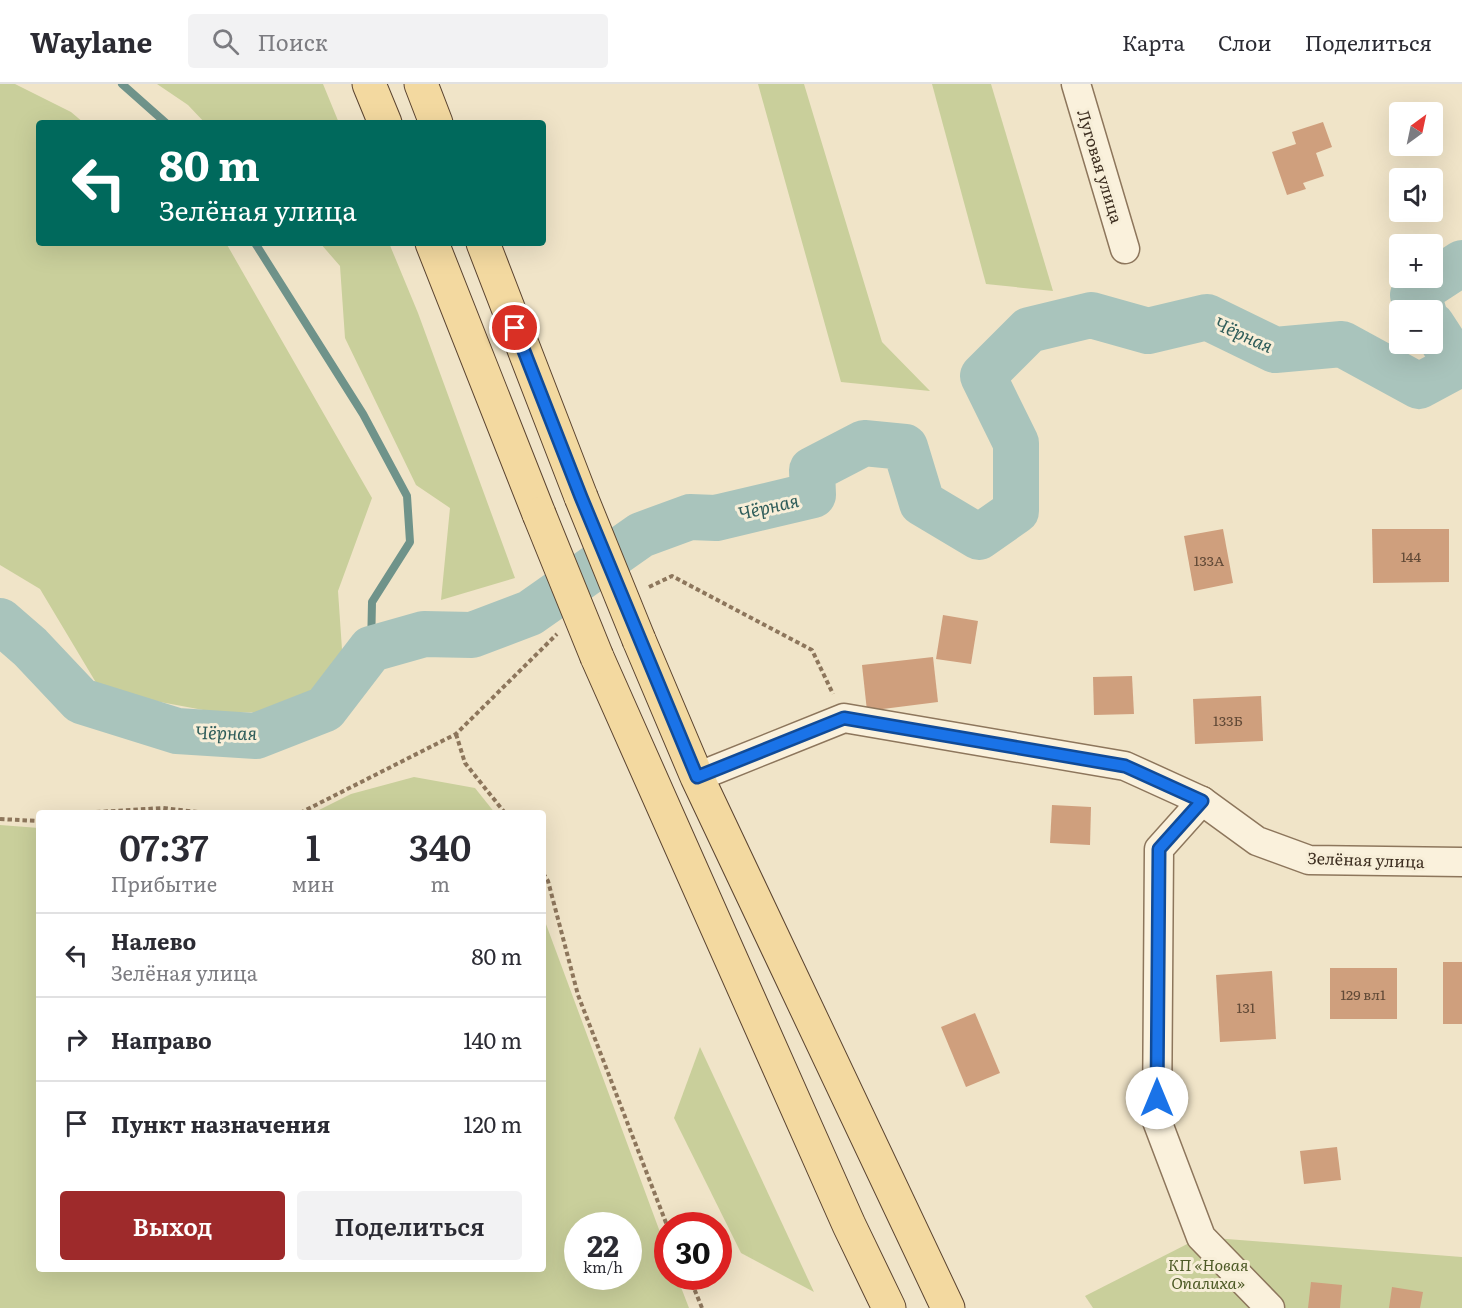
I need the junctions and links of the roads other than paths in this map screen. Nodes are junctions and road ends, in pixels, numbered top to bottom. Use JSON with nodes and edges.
{"nodes":[{"id":1,"x":369,"y":84,"type":"edge"},
{"id":2,"x":421,"y":84,"type":"edge"},
{"id":3,"x":1076,"y":84,"type":"edge"},
{"id":4,"x":384,"y":120,"type":"edge"},
{"id":5,"x":435,"y":120,"type":"edge"},
{"id":6,"x":433,"y":246,"type":"edge"},
{"id":7,"x":484,"y":246,"type":"edge"},
{"id":8,"x":1125,"y":249,"type":"dead end"},
{"id":9,"x":697,"y":777,"type":"junction"},
{"id":10,"x":1202,"y":801,"type":"junction"},
{"id":11,"x":1462,"y":862,"type":"edge"},
{"id":12,"x":889,"y":1308,"type":"edge"},
{"id":13,"x":948,"y":1308,"type":"edge"},
{"id":14,"x":1270,"y":1308,"type":"edge"}],
"edges":[{"from":1,"to":4,"type":"main road"},
{"from":2,"to":5,"type":"main road"},
{"from":3,"to":8,"type":"street","name":"Луговая улица"},
{"from":6,"to":12,"type":"main road","bridge":true},
{"from":7,"to":9,"type":"main road","bridge":true},
{"from":9,"to":10,"type":"street","name":"Зелёная улица"},
{"from":9,"to":13,"type":"main road"},
{"from":10,"to":11,"type":"street","name":"Зелёная улица"},
{"from":10,"to":14,"type":"street"}]}
